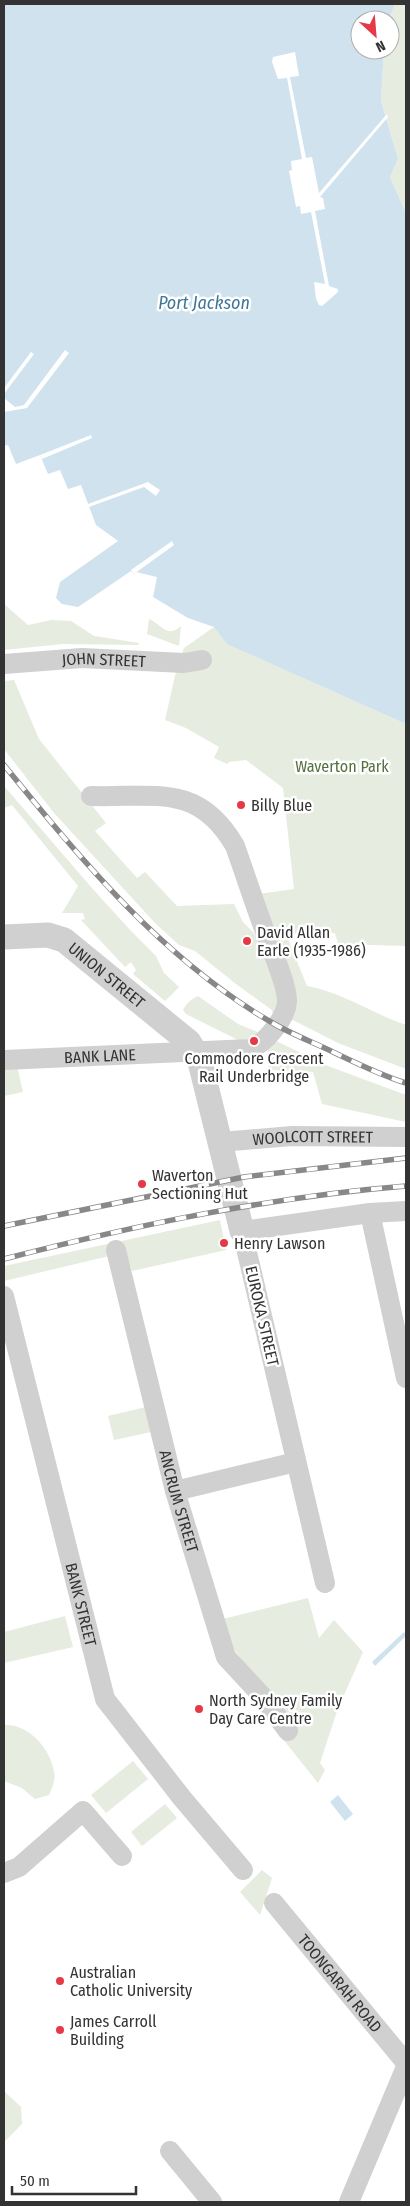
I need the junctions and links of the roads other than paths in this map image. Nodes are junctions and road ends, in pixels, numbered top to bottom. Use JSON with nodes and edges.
{"nodes":[{"id":1,"x":202,"y":660,"type":"dead end"},
{"id":2,"x":4,"y":664,"type":"edge"},
{"id":3,"x":91,"y":796,"type":"dead end"},
{"id":4,"x":4,"y":937,"type":"edge"},
{"id":5,"x":196,"y":1051,"type":"junction"},
{"id":6,"x":4,"y":1060,"type":"edge"},
{"id":7,"x":406,"y":1137,"type":"edge"},
{"id":8,"x":220,"y":1142,"type":"junction"},
{"id":9,"x":406,"y":1211,"type":"edge"},
{"id":10,"x":370,"y":1213,"type":"junction"},
{"id":11,"x":242,"y":1231,"type":"junction"},
{"id":12,"x":116,"y":1250,"type":"dead end"},
{"id":13,"x":4,"y":1296,"type":"edge"},
{"id":14,"x":406,"y":1378,"type":"edge"},
{"id":15,"x":296,"y":1462,"type":"junction"},
{"id":16,"x":175,"y":1491,"type":"junction"},
{"id":17,"x":325,"y":1582,"type":"dead end"},
{"id":18,"x":288,"y":1731,"type":"dead end"},
{"id":19,"x":122,"y":1856,"type":"dead end"},
{"id":20,"x":243,"y":1870,"type":"dead end"},
{"id":21,"x":4,"y":1873,"type":"edge"},
{"id":22,"x":274,"y":1903,"type":"dead end"},
{"id":23,"x":406,"y":2063,"type":"edge"},
{"id":24,"x":406,"y":2067,"type":"edge"},
{"id":25,"x":170,"y":2151,"type":"dead end"},
{"id":26,"x":212,"y":2202,"type":"edge"},
{"id":27,"x":349,"y":2202,"type":"edge"}],
"edges":[{"from":1,"to":2,"type":"street","name":"JOHN STREET"},
{"from":3,"to":5,"type":"street","name":"BANK LANE"},
{"from":4,"to":5,"type":"street","name":"UNION STREET"},
{"from":5,"to":6,"type":"street","name":"BANK LANE"},
{"from":5,"to":8,"type":"street","name":"EUROKA STREET"},
{"from":7,"to":8,"type":"street","name":"WOOLCOTT STREET"},
{"from":8,"to":11,"type":"street","name":"EUROKA STREET"},
{"from":9,"to":10,"type":"street"},
{"from":10,"to":11,"type":"street"},
{"from":10,"to":14,"type":"street"},
{"from":11,"to":15,"type":"street","name":"EUROKA STREET"},
{"from":12,"to":16,"type":"street","name":"ANCRUM STREET"},
{"from":13,"to":20,"type":"street","name":"BANK STREET"},
{"from":15,"to":16,"type":"street"},
{"from":15,"to":17,"type":"street","name":"EUROKA STREET"},
{"from":16,"to":18,"type":"street","name":"ANCRUM STREET"},
{"from":19,"to":21,"type":"street"},
{"from":22,"to":23,"type":"street","name":"TOONGARAH ROAD"},
{"from":24,"to":27,"type":"street"},
{"from":25,"to":26,"type":"street"}]}
